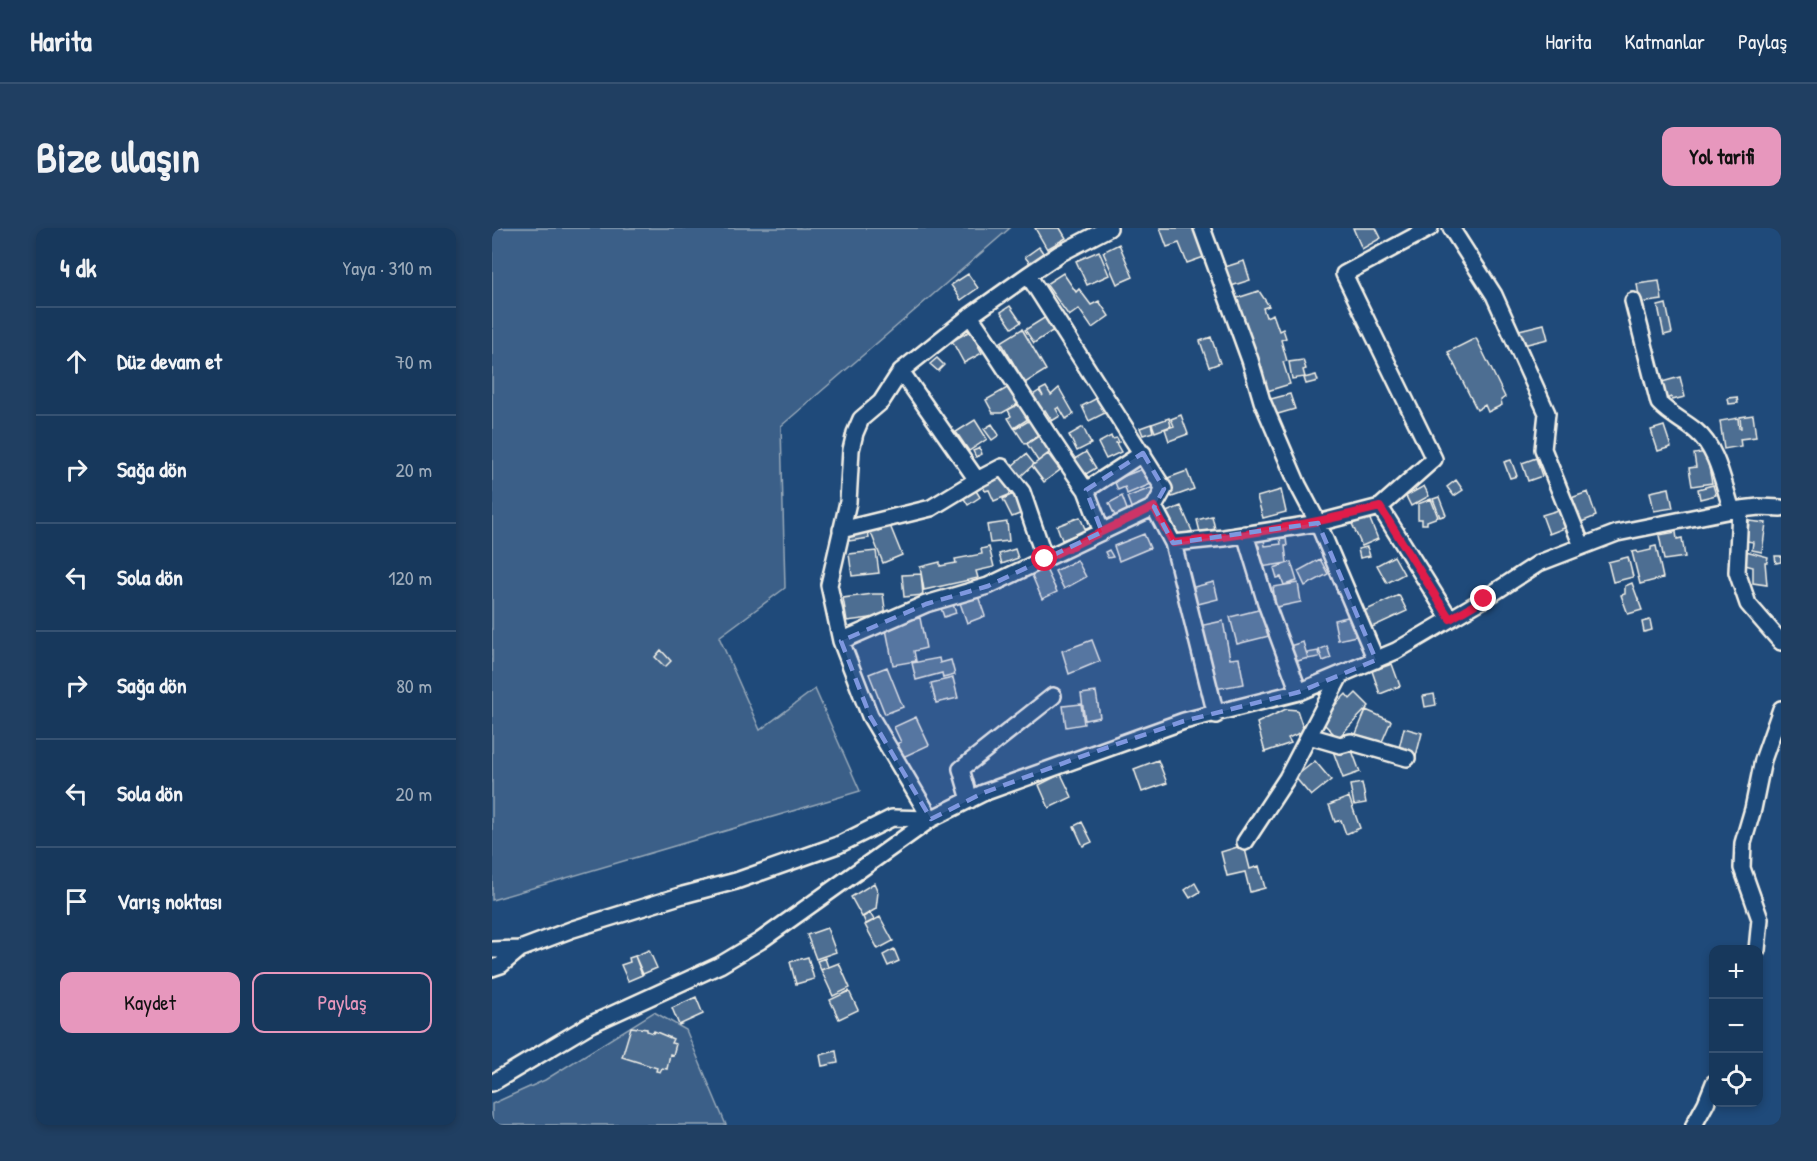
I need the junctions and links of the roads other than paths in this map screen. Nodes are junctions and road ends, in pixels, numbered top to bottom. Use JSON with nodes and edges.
{"nodes":[{"id":1,"x":1109,"y":228,"type":"edge"},
{"id":2,"x":1202,"y":228,"type":"edge"},
{"id":3,"x":1430,"y":228,"type":"edge"},
{"id":4,"x":1451,"y":228,"type":"edge"},
{"id":5,"x":1029,"y":275,"type":"junction"},
{"id":6,"x":1634,"y":301,"type":"dead end"},
{"id":7,"x":970,"y":316,"type":"junction"},
{"id":8,"x":902,"y":371,"type":"junction"},
{"id":9,"x":1143,"y":453,"type":"junction"},
{"id":10,"x":977,"y":480,"type":"junction"},
{"id":11,"x":1086,"y":490,"type":"junction"},
{"id":12,"x":1154,"y":507,"type":"junction"},
{"id":13,"x":1380,"y":507,"type":"junction"},
{"id":14,"x":1781,"y":508,"type":"edge"},
{"id":15,"x":1736,"y":510,"type":"junction"},
{"id":16,"x":1318,"y":523,"type":"junction"},
{"id":17,"x":841,"y":530,"type":"junction"},
{"id":18,"x":1102,"y":532,"type":"junction"},
{"id":19,"x":1245,"y":534,"type":"junction"},
{"id":20,"x":1173,"y":543,"type":"junction"},
{"id":21,"x":1582,"y":546,"type":"junction"},
{"id":22,"x":1045,"y":559,"type":"junction"},
{"id":23,"x":1450,"y":619,"type":"junction"},
{"id":24,"x":842,"y":641,"type":"junction"},
{"id":25,"x":1781,"y":642,"type":"edge"},
{"id":26,"x":1376,"y":660,"type":"junction"},
{"id":27,"x":1341,"y":674,"type":"junction"},
{"id":28,"x":1299,"y":692,"type":"junction"},
{"id":29,"x":1053,"y":696,"type":"dead end"},
{"id":30,"x":1781,"y":709,"type":"edge"},
{"id":31,"x":1216,"y":715,"type":"junction"},
{"id":32,"x":1309,"y":736,"type":"junction"},
{"id":33,"x":1407,"y":758,"type":"dead end"},
{"id":34,"x":970,"y":800,"type":"junction"},
{"id":35,"x":931,"y":819,"type":"junction"},
{"id":36,"x":1245,"y":843,"type":"dead end"},
{"id":37,"x":1757,"y":945,"type":"edge"},
{"id":38,"x":520,"y":949,"type":"junction"},
{"id":39,"x":492,"y":950,"type":"edge"},
{"id":40,"x":492,"y":968,"type":"edge"},
{"id":41,"x":492,"y":1083,"type":"edge"},
{"id":42,"x":1709,"y":1094,"type":"edge"},
{"id":43,"x":1694,"y":1125,"type":"edge"}],
"edges":[{"from":1,"to":5,"type":"street"},
{"from":2,"to":16,"type":"street"},
{"from":3,"to":13,"type":"street"},
{"from":4,"to":21,"type":"street"},
{"from":5,"to":7,"type":"street"},
{"from":5,"to":9,"type":"street"},
{"from":6,"to":15,"type":"street"},
{"from":7,"to":8,"type":"street"},
{"from":7,"to":11,"type":"street"},
{"from":8,"to":10,"type":"street"},
{"from":8,"to":17,"type":"street"},
{"from":9,"to":11,"type":"street"},
{"from":9,"to":12,"type":"street"},
{"from":10,"to":17,"type":"street"},
{"from":10,"to":22,"type":"street"},
{"from":11,"to":18,"type":"street"},
{"from":12,"to":18,"type":"street"},
{"from":12,"to":20,"type":"street"},
{"from":13,"to":16,"type":"street"},
{"from":13,"to":23,"type":"street"},
{"from":14,"to":15,"type":"street"},
{"from":15,"to":21,"type":"street"},
{"from":15,"to":25,"type":"street"},
{"from":16,"to":19,"type":"street"},
{"from":16,"to":26,"type":"street"},
{"from":17,"to":24,"type":"street"},
{"from":18,"to":22,"type":"street"},
{"from":19,"to":20,"type":"street"},
{"from":19,"to":28,"type":"street"},
{"from":20,"to":31,"type":"street"},
{"from":21,"to":23,"type":"street"},
{"from":22,"to":24,"type":"street"},
{"from":23,"to":26,"type":"street"},
{"from":24,"to":35,"type":"street"},
{"from":26,"to":27,"type":"street"},
{"from":27,"to":28,"type":"street"},
{"from":27,"to":32,"type":"street"},
{"from":28,"to":31,"type":"street"},
{"from":29,"to":34,"type":"street"},
{"from":30,"to":37,"type":"street"},
{"from":31,"to":34,"type":"street"},
{"from":32,"to":33,"type":"street"},
{"from":32,"to":36,"type":"street"},
{"from":34,"to":35,"type":"street"},
{"from":35,"to":38,"type":"street"},
{"from":35,"to":41,"type":"street"},
{"from":38,"to":39,"type":"street"},
{"from":38,"to":40,"type":"street"},
{"from":42,"to":43,"type":"street"}]}
